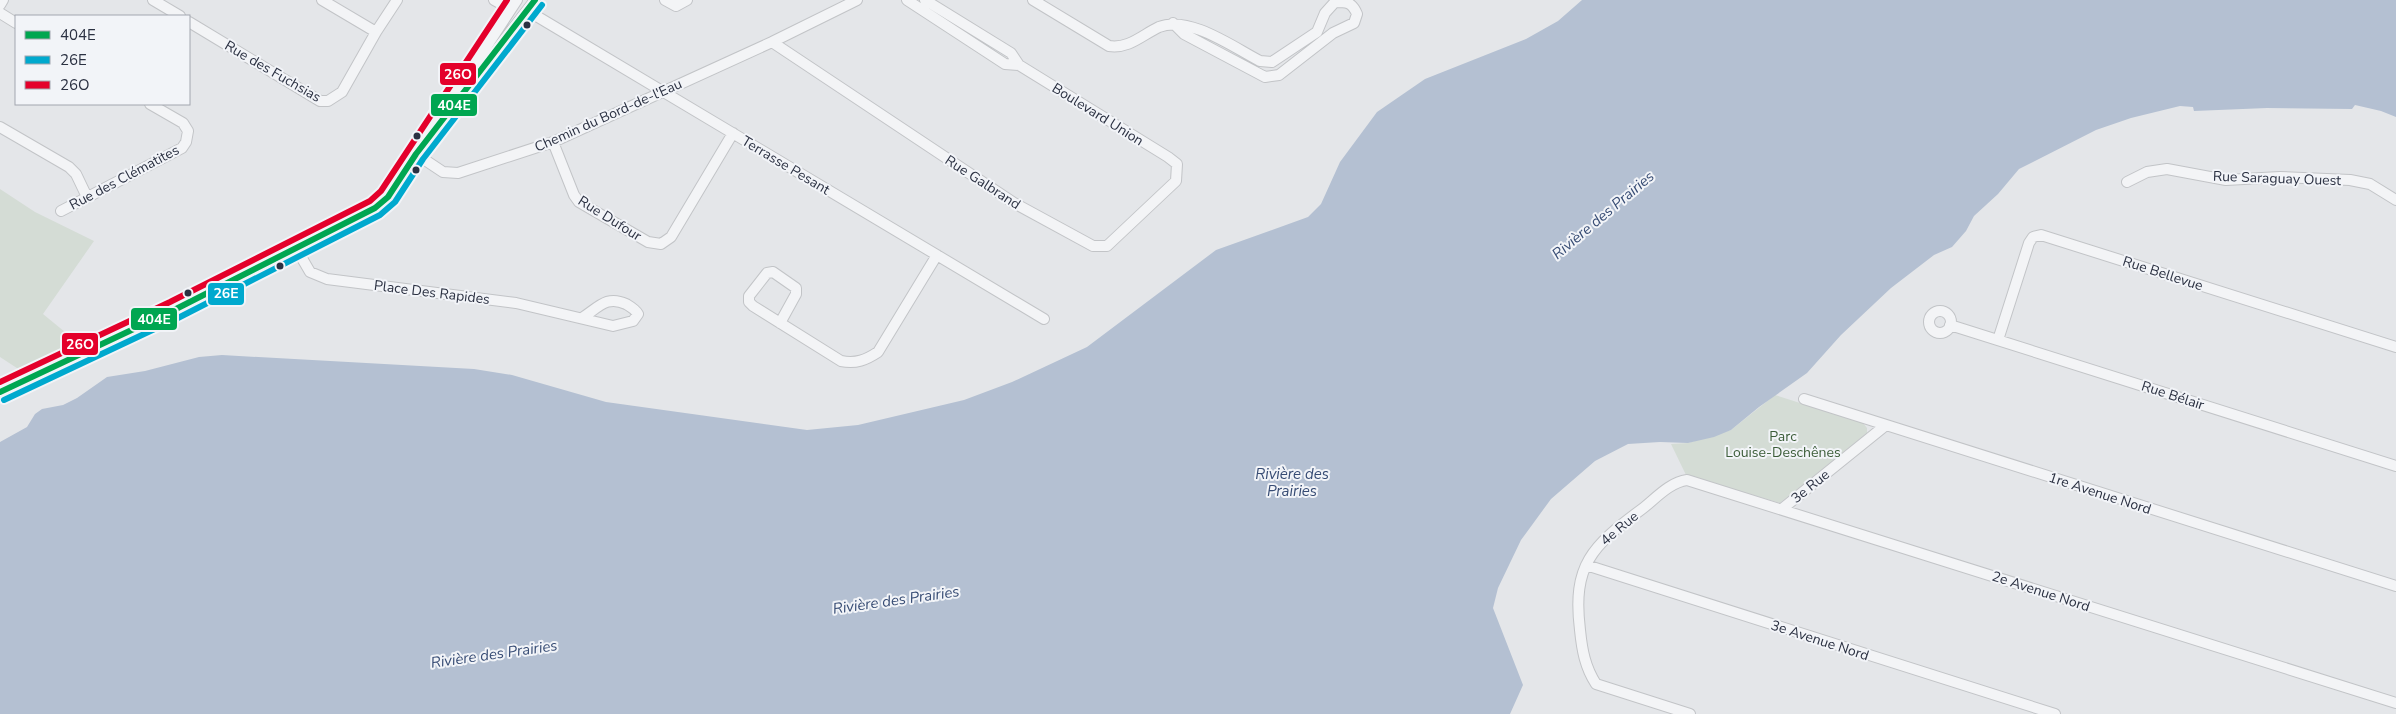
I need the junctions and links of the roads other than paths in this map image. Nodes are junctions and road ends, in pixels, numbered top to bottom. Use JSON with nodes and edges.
{"nodes":[{"id":1,"x":3,"y":0,"type":"edge"},
{"id":2,"x":153,"y":0,"type":"edge"},
{"id":3,"x":322,"y":0,"type":"edge"},
{"id":4,"x":397,"y":0,"type":"edge"},
{"id":5,"x":494,"y":0,"type":"edge"},
{"id":6,"x":516,"y":0,"type":"edge"},
{"id":7,"x":535,"y":0,"type":"edge"},
{"id":8,"x":664,"y":0,"type":"edge"},
{"id":9,"x":687,"y":0,"type":"edge"},
{"id":10,"x":857,"y":0,"type":"edge"},
{"id":11,"x":907,"y":0,"type":"edge"},
{"id":12,"x":925,"y":0,"type":"edge"},
{"id":13,"x":1033,"y":0,"type":"edge"},
{"id":14,"x":0,"y":5,"type":"edge"},
{"id":15,"x":510,"y":9,"type":"junction"},
{"id":16,"x":528,"y":11,"type":"junction"},
{"id":17,"x":0,"y":13,"type":"edge"},
{"id":18,"x":178,"y":15,"type":"edge"},
{"id":19,"x":15,"y":22,"type":"edge"},
{"id":20,"x":190,"y":23,"type":"edge"},
{"id":21,"x":1173,"y":24,"type":"junction"},
{"id":22,"x":376,"y":32,"type":"junction"},
{"id":23,"x":772,"y":42,"type":"junction"},
{"id":24,"x":1272,"y":62,"type":"junction"},
{"id":25,"x":1019,"y":65,"type":"junction"},
{"id":26,"x":1274,"y":76,"type":"junction"},
{"id":27,"x":663,"y":92,"type":"junction"},
{"id":28,"x":152,"y":105,"type":"edge"},
{"id":29,"x":0,"y":127,"type":"edge"},
{"id":30,"x":733,"y":133,"type":"junction"},
{"id":31,"x":553,"y":142,"type":"junction"},
{"id":32,"x":416,"y":154,"type":"junction"},
{"id":33,"x":1176,"y":164,"type":"joint"},
{"id":34,"x":2127,"y":182,"type":"dead end"},
{"id":35,"x":87,"y":198,"type":"junction"},
{"id":36,"x":2396,"y":200,"type":"edge"},
{"id":37,"x":61,"y":211,"type":"dead end"},
{"id":38,"x":296,"y":248,"type":"junction"},
{"id":39,"x":937,"y":255,"type":"junction"},
{"id":40,"x":582,"y":318,"type":"junction"},
{"id":41,"x":1044,"y":319,"type":"dead end"},
{"id":42,"x":780,"y":323,"type":"junction"},
{"id":43,"x":1950,"y":325,"type":"dead end"},
{"id":44,"x":1998,"y":340,"type":"junction"},
{"id":45,"x":2396,"y":347,"type":"edge"},
{"id":46,"x":0,"y":392,"type":"edge"},
{"id":47,"x":1804,"y":399,"type":"dead end"},
{"id":48,"x":1886,"y":425,"type":"junction"},
{"id":49,"x":2396,"y":466,"type":"edge"},
{"id":50,"x":1687,"y":480,"type":"joint"},
{"id":51,"x":1782,"y":509,"type":"junction"},
{"id":52,"x":1586,"y":565,"type":"junction"},
{"id":53,"x":2396,"y":586,"type":"edge"},
{"id":54,"x":2396,"y":703,"type":"edge"},
{"id":55,"x":1690,"y":714,"type":"edge"},
{"id":56,"x":2055,"y":714,"type":"edge"}],
"edges":[{"from":1,"to":14,"type":"street"},
{"from":2,"to":18,"type":"street"},
{"from":3,"to":22,"type":"street"},
{"from":4,"to":22,"type":"street","name":"Rue des Fuchsias"},
{"from":5,"to":15,"type":"street"},
{"from":6,"to":15,"type":"street"},
{"from":7,"to":16,"type":"street"},
{"from":8,"to":9,"type":"street"},
{"from":10,"to":23,"type":"street","name":"Chemin du Bord-de-l'Eau"},
{"from":11,"to":25,"type":"street","name":"Boulevard Union"},
{"from":12,"to":25,"type":"street","name":"Boulevard Union"},
{"from":13,"to":21,"type":"street"},
{"from":15,"to":32,"type":"street"},
{"from":16,"to":27,"type":"street","name":"Terrasse Pesant"},
{"from":16,"to":32,"type":"street"},
{"from":17,"to":19,"type":"street"},
{"from":20,"to":22,"type":"street","name":"Rue des Fuchsias"},
{"from":21,"to":24,"type":"street"},
{"from":21,"to":26,"type":"street"},
{"from":23,"to":27,"type":"street","name":"Chemin du Bord-de-l'Eau"},
{"from":23,"to":33,"type":"street","name":"Rue Galbrand"},
{"from":24,"to":26,"type":"street"},
{"from":24,"to":26,"type":"street"},
{"from":25,"to":33,"type":"street","name":"Boulevard Union"},
{"from":27,"to":30,"type":"street","name":"Terrasse Pesant"},
{"from":27,"to":31,"type":"street","name":"Chemin du Bord-de-l'Eau"},
{"from":28,"to":35,"type":"street","name":"Rue des Clématites"},
{"from":29,"to":35,"type":"street"},
{"from":30,"to":31,"type":"street","name":"Rue Dufour"},
{"from":30,"to":39,"type":"street","name":"Terrasse Pesant"},
{"from":31,"to":32,"type":"street","name":"Chemin du Bord-de-l'Eau"},
{"from":32,"to":38,"type":"street"},
{"from":34,"to":36,"type":"street","name":"Rue Saraguay Ouest"},
{"from":35,"to":37,"type":"street","name":"Rue des Clématites"},
{"from":38,"to":40,"type":"street","name":"Place Des Rapides"},
{"from":38,"to":46,"type":"street"},
{"from":39,"to":41,"type":"street","name":"Terrasse Pesant"},
{"from":39,"to":42,"type":"street"},
{"from":40,"to":40,"type":"street","name":"Place Des Rapides"},
{"from":42,"to":42,"type":"street"},
{"from":43,"to":44,"type":"street","name":"Rue Bélair"},
{"from":44,"to":45,"type":"street","name":"Rue Bellevue"},
{"from":44,"to":49,"type":"street","name":"Rue Bélair"},
{"from":47,"to":48,"type":"street","name":"1re Avenue Nord"},
{"from":48,"to":51,"type":"street","name":"3e Rue"},
{"from":48,"to":53,"type":"street","name":"1re Avenue Nord"},
{"from":50,"to":51,"type":"street","name":"2e Avenue Nord"},
{"from":50,"to":52,"type":"street","name":"4e Rue"},
{"from":51,"to":54,"type":"street","name":"2e Avenue Nord"},
{"from":52,"to":55,"type":"street","name":"4e Rue"},
{"from":52,"to":56,"type":"street","name":"3e Avenue Nord"}]}
